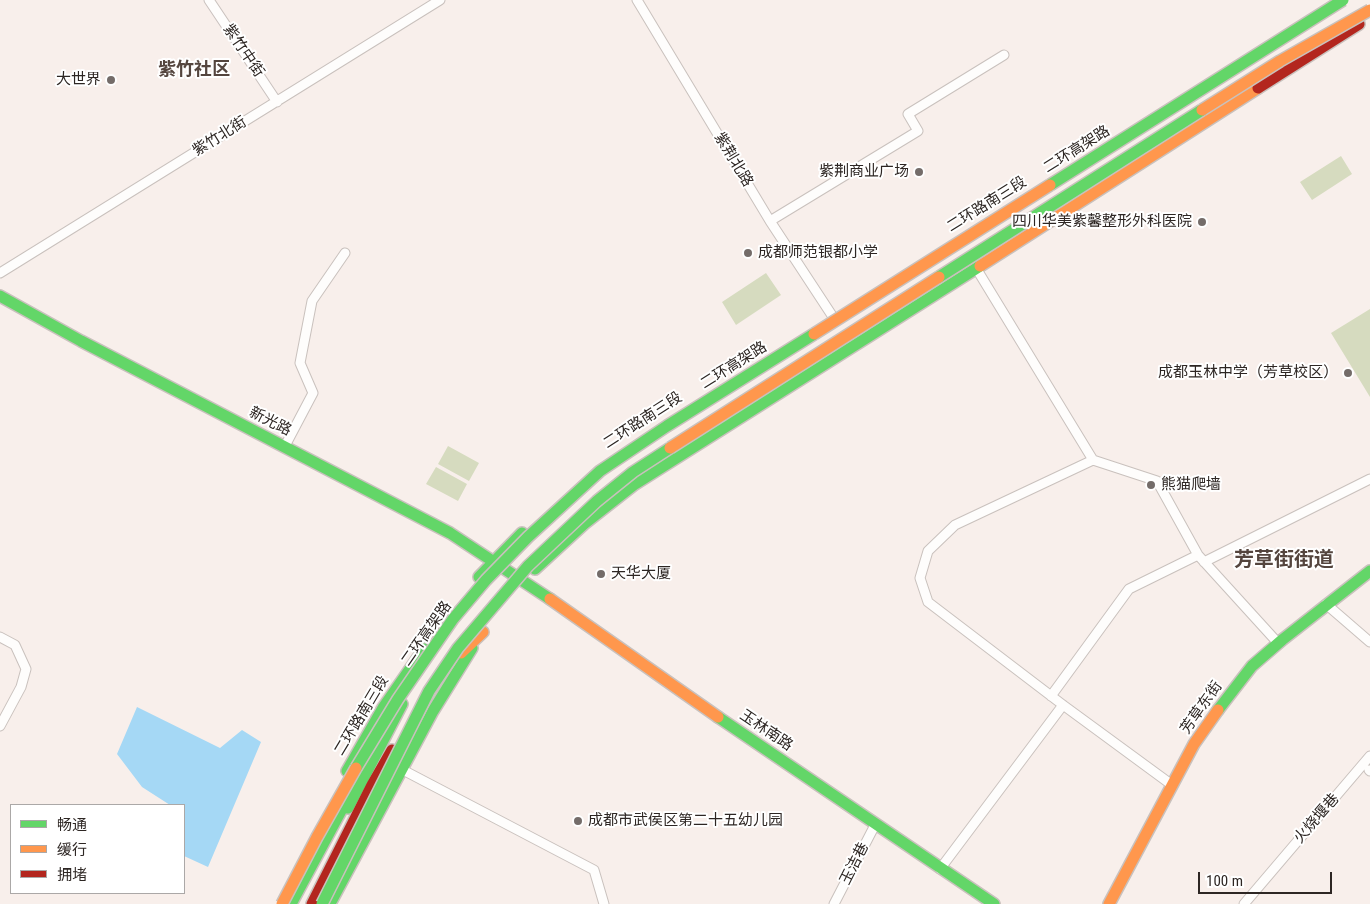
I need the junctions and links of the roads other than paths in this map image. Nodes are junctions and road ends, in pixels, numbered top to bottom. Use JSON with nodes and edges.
{"nodes":[{"id":1,"x":209,"y":0,"type":"edge"},
{"id":2,"x":440,"y":0,"type":"edge"},
{"id":3,"x":637,"y":0,"type":"edge"},
{"id":4,"x":1343,"y":0,"type":"edge"},
{"id":5,"x":1348,"y":0,"type":"edge"},
{"id":6,"x":1370,"y":10,"type":"edge"},
{"id":7,"x":1370,"y":17,"type":"edge"},
{"id":8,"x":1004,"y":55,"type":"dead end"},
{"id":9,"x":278,"y":102,"type":"junction"},
{"id":10,"x":770,"y":221,"type":"junction"},
{"id":11,"x":345,"y":253,"type":"dead end"},
{"id":12,"x":976,"y":268,"type":"junction"},
{"id":13,"x":0,"y":273,"type":"edge"},
{"id":14,"x":0,"y":296,"type":"edge"},
{"id":15,"x":833,"y":317,"type":"junction"},
{"id":16,"x":285,"y":446,"type":"junction"},
{"id":17,"x":1094,"y":460,"type":"junction"},
{"id":18,"x":1370,"y":479,"type":"edge"},
{"id":19,"x":1201,"y":558,"type":"junction"},
{"id":20,"x":494,"y":560,"type":"junction"},
{"id":21,"x":1370,"y":571,"type":"edge"},
{"id":22,"x":479,"y":578,"type":"junction"},
{"id":23,"x":523,"y":580,"type":"junction"},
{"id":24,"x":1326,"y":604,"type":"junction"},
{"id":25,"x":483,"y":632,"type":"junction"},
{"id":26,"x":0,"y":637,"type":"edge"},
{"id":27,"x":1370,"y":642,"type":"edge"},
{"id":28,"x":1278,"y":643,"type":"junction"},
{"id":29,"x":419,"y":670,"type":"junction"},
{"id":30,"x":429,"y":691,"type":"junction"},
{"id":31,"x":1051,"y":696,"type":"junction"},
{"id":32,"x":1063,"y":705,"type":"junction"},
{"id":33,"x":0,"y":726,"type":"edge"},
{"id":34,"x":1370,"y":756,"type":"edge"},
{"id":35,"x":401,"y":769,"type":"junction"},
{"id":36,"x":1172,"y":785,"type":"junction"},
{"id":37,"x":875,"y":825,"type":"junction"},
{"id":38,"x":940,"y":868,"type":"junction"},
{"id":39,"x":277,"y":904,"type":"edge"},
{"id":40,"x":282,"y":904,"type":"edge"},
{"id":41,"x":291,"y":904,"type":"edge"},
{"id":42,"x":299,"y":904,"type":"edge"},
{"id":43,"x":312,"y":904,"type":"edge"},
{"id":44,"x":320,"y":904,"type":"edge"},
{"id":45,"x":330,"y":904,"type":"edge"},
{"id":46,"x":604,"y":904,"type":"edge"},
{"id":47,"x":834,"y":904,"type":"edge"},
{"id":48,"x":994,"y":904,"type":"edge"},
{"id":49,"x":1109,"y":904,"type":"edge"},
{"id":50,"x":1244,"y":904,"type":"edge"}],
"edges":[{"from":1,"to":9,"type":"street","name":"紫竹中街"},
{"from":2,"to":9,"type":"street","name":"紫竹北街"},
{"from":3,"to":10,"type":"street","name":"紫荆北路"},
{"from":4,"to":29,"type":"main road","name":"二环高架路","bridge":true},
{"from":5,"to":15,"type":"main road","name":"二环路南三段"},
{"from":6,"to":30,"type":"main road","bridge":true},
{"from":7,"to":12,"type":"main road"},
{"from":8,"to":10,"type":"street"},
{"from":9,"to":13,"type":"street","name":"紫竹北街"},
{"from":10,"to":15,"type":"street","name":"紫荆北路"},
{"from":11,"to":16,"type":"street"},
{"from":12,"to":17,"type":"street"},
{"from":12,"to":23,"type":"main road"},
{"from":14,"to":16,"type":"main road","name":"新光路"},
{"from":15,"to":20,"type":"main road","name":"二环路南三段"},
{"from":16,"to":20,"type":"main road","name":"新光路"},
{"from":17,"to":19,"type":"street"},
{"from":17,"to":31,"type":"street"},
{"from":18,"to":19,"type":"street"},
{"from":19,"to":28,"type":"street"},
{"from":19,"to":31,"type":"street"},
{"from":20,"to":22,"type":"main road","name":"二环路南三段"},
{"from":20,"to":23,"type":"main road","name":"新光路"},
{"from":21,"to":24,"type":"main road","name":"芳草东街"},
{"from":22,"to":39,"type":"main road","name":"二环路南三段"},
{"from":22,"to":41,"type":"main road"},
{"from":23,"to":25,"type":"main road"},
{"from":23,"to":37,"type":"main road","name":"玉林南路"},
{"from":24,"to":27,"type":"street"},
{"from":24,"to":28,"type":"main road","name":"芳草东街"},
{"from":25,"to":35,"type":"main road"},
{"from":25,"to":44,"type":"main road"},
{"from":26,"to":33,"type":"street"},
{"from":28,"to":36,"type":"main road","name":"芳草东街"},
{"from":29,"to":40,"type":"main road","name":"二环高架路","bridge":true},
{"from":29,"to":42,"type":"main road","bridge":true},
{"from":30,"to":43,"type":"main road","bridge":true},
{"from":30,"to":44,"type":"main road","bridge":true},
{"from":31,"to":32,"type":"street"},
{"from":32,"to":36,"type":"street"},
{"from":32,"to":38,"type":"street"},
{"from":34,"to":50,"type":"street","name":"火烧堰巷"},
{"from":35,"to":45,"type":"main road"},
{"from":35,"to":46,"type":"street"},
{"from":36,"to":49,"type":"main road","name":"芳草东街"},
{"from":37,"to":38,"type":"main road","name":"玉林南路"},
{"from":37,"to":47,"type":"street","name":"玉洁巷"},
{"from":38,"to":48,"type":"main road","name":"玉林南路"}]}
